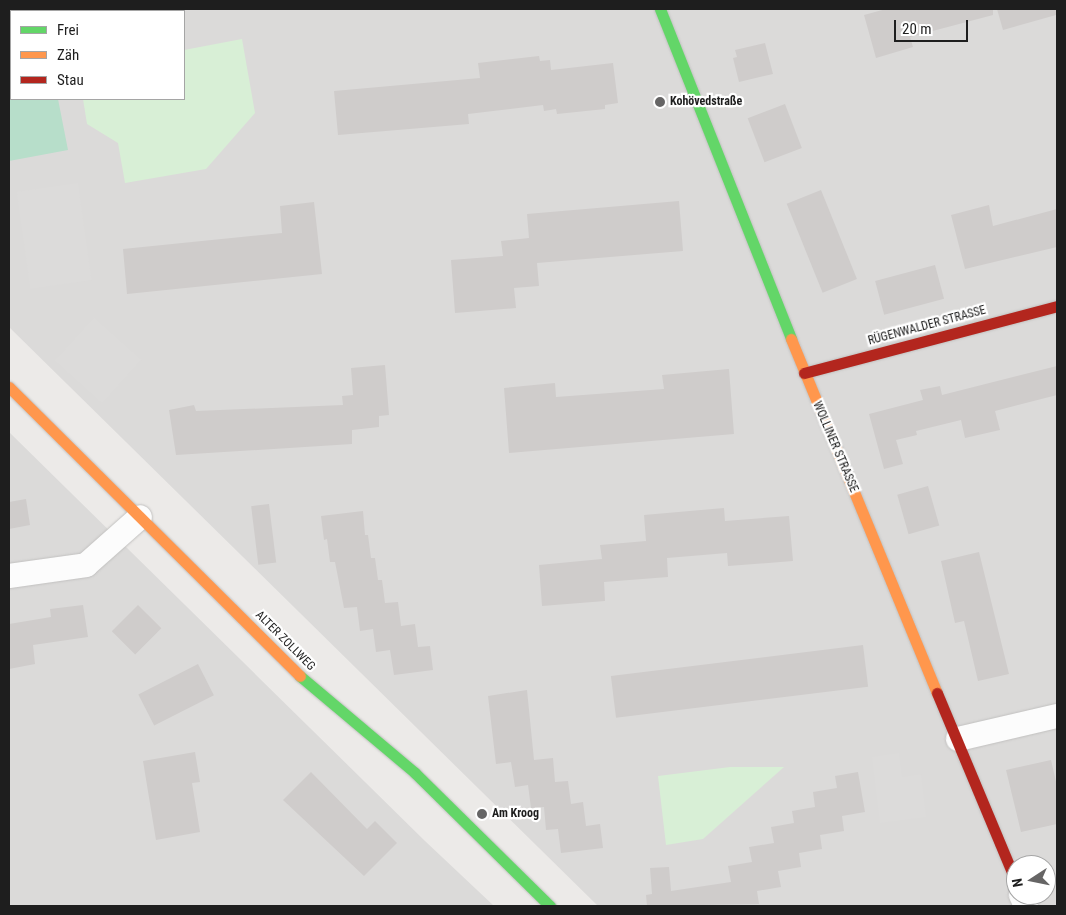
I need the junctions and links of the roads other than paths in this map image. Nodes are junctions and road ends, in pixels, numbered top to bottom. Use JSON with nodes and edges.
{"nodes":[{"id":1,"x":667,"y":10,"type":"edge"},
{"id":2,"x":1057,"y":306,"type":"edge"},
{"id":3,"x":804,"y":372,"type":"junction"},
{"id":4,"x":9,"y":387,"type":"edge"},
{"id":5,"x":140,"y":517,"type":"junction"},
{"id":6,"x":9,"y":576,"type":"edge"},
{"id":7,"x":1057,"y":716,"type":"edge"},
{"id":8,"x":958,"y":739,"type":"junction"},
{"id":9,"x":1006,"y":857,"type":"edge"},
{"id":10,"x":550,"y":906,"type":"edge"}],
"edges":[{"from":1,"to":3,"type":"street","name":"WOLLINER STRASSE"},
{"from":2,"to":3,"type":"street","name":"RÜGENWALDER STRASSE"},
{"from":3,"to":8,"type":"street","name":"WOLLINER STRASSE"},
{"from":4,"to":5,"type":"street","name":"ALTER ZOLLWEG"},
{"from":5,"to":6,"type":"street"},
{"from":5,"to":10,"type":"street","name":"ALTER ZOLLWEG"},
{"from":7,"to":8,"type":"street"},
{"from":8,"to":9,"type":"street","name":"WOLLINER STRASSE"}]}
